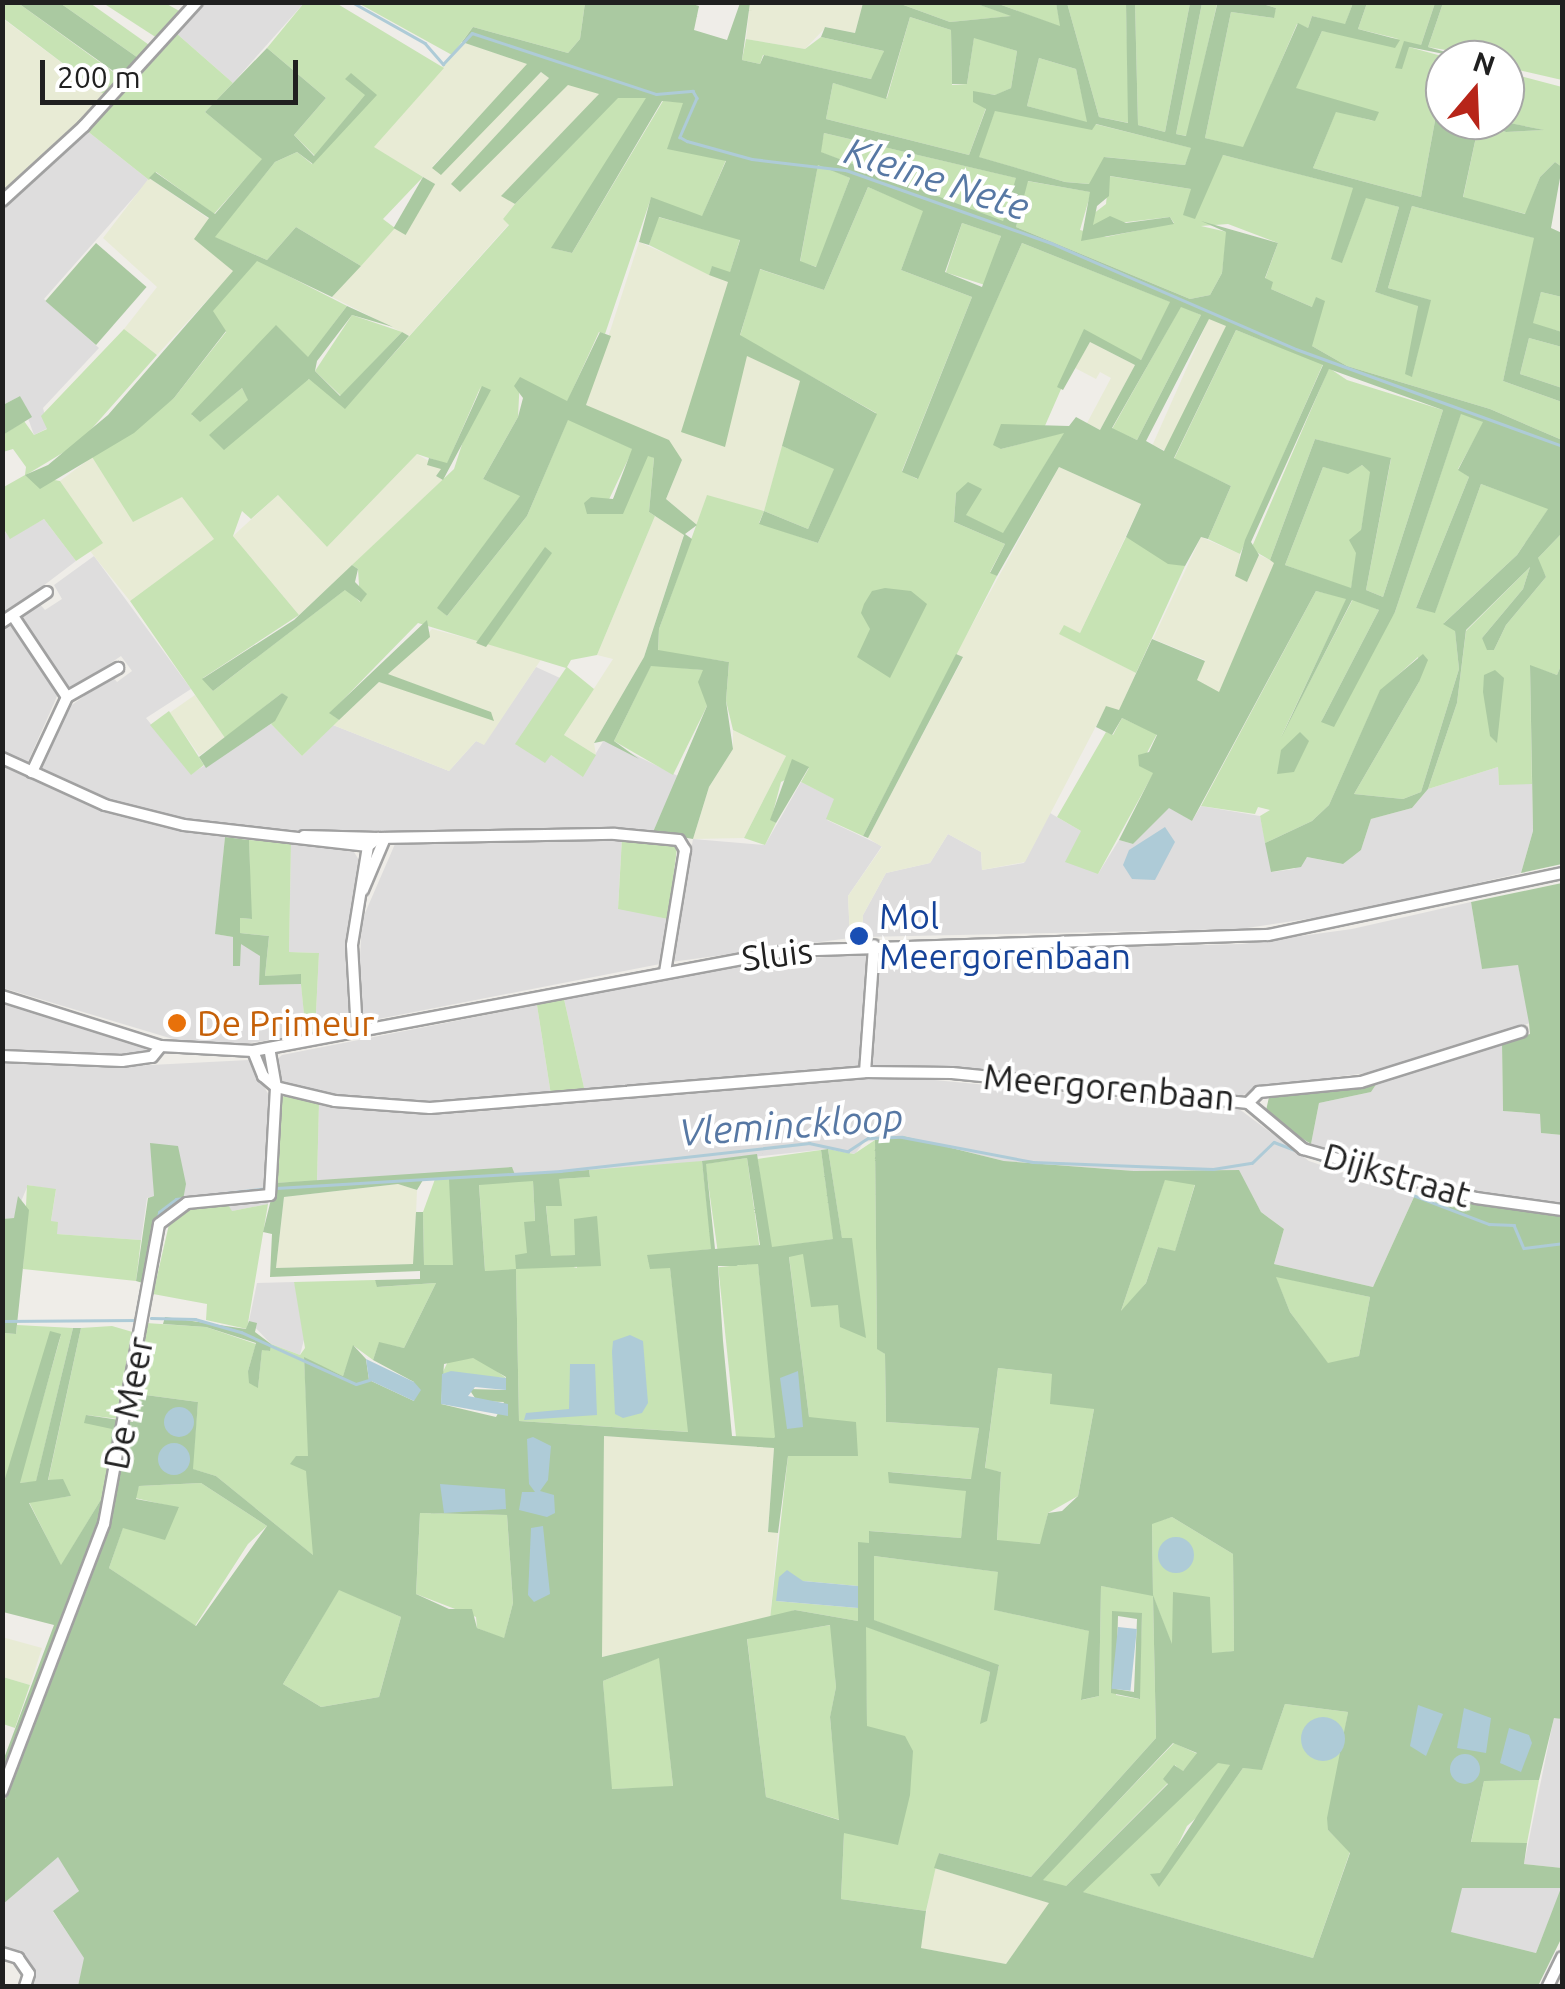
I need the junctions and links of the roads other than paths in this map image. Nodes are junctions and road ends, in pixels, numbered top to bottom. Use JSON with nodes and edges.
{"nodes":[{"id":1,"x":197,"y":2,"type":"edge"},
{"id":2,"x":2,"y":201,"type":"edge"},
{"id":3,"x":47,"y":592,"type":"dead end"},
{"id":4,"x":8,"y":619,"type":"edge"},
{"id":5,"x":118,"y":668,"type":"dead end"},
{"id":6,"x":68,"y":697,"type":"junction"},
{"id":7,"x":2,"y":758,"type":"edge"},
{"id":8,"x":32,"y":772,"type":"junction"},
{"id":9,"x":288,"y":838,"type":"junction"},
{"id":10,"x":382,"y":838,"type":"junction"},
{"id":11,"x":368,"y":846,"type":"junction"},
{"id":12,"x":1562,"y":872,"type":"edge"},
{"id":13,"x":362,"y":891,"type":"junction"},
{"id":14,"x":874,"y":945,"type":"junction"},
{"id":15,"x":665,"y":972,"type":"junction"},
{"id":16,"x":2,"y":996,"type":"edge"},
{"id":17,"x":357,"y":1032,"type":"junction"},
{"id":18,"x":1522,"y":1032,"type":"dead end"},
{"id":19,"x":161,"y":1046,"type":"junction"},
{"id":20,"x":270,"y":1049,"type":"junction"},
{"id":21,"x":253,"y":1051,"type":"junction"},
{"id":22,"x":2,"y":1056,"type":"edge"},
{"id":23,"x":865,"y":1072,"type":"junction"},
{"id":24,"x":276,"y":1087,"type":"junction"},
{"id":25,"x":1248,"y":1104,"type":"junction"},
{"id":26,"x":1562,"y":1210,"type":"edge"},
{"id":27,"x":2,"y":1791,"type":"edge"},
{"id":28,"x":2,"y":1954,"type":"edge"},
{"id":29,"x":1562,"y":1957,"type":"edge"},
{"id":30,"x":26,"y":1986,"type":"edge"},
{"id":31,"x":1548,"y":1986,"type":"edge"}],
"edges":[{"from":1,"to":2,"type":"street"},
{"from":3,"to":4,"type":"street"},
{"from":4,"to":6,"type":"street"},
{"from":5,"to":6,"type":"street"},
{"from":6,"to":8,"type":"street"},
{"from":7,"to":8,"type":"street"},
{"from":8,"to":9,"type":"street"},
{"from":9,"to":10,"type":"street"},
{"from":9,"to":11,"type":"street"},
{"from":10,"to":11,"type":"street"},
{"from":10,"to":13,"type":"street"},
{"from":10,"to":15,"type":"street"},
{"from":11,"to":13,"type":"street"},
{"from":12,"to":14,"type":"street","name":"Sluis"},
{"from":13,"to":17,"type":"street"},
{"from":14,"to":15,"type":"street","name":"Sluis"},
{"from":14,"to":23,"type":"street"},
{"from":15,"to":17,"type":"street","name":"Sluis"},
{"from":16,"to":19,"type":"street","name":"Sluis"},
{"from":17,"to":20,"type":"street","name":"Sluis"},
{"from":18,"to":25,"type":"street","name":"Meergorenbaan"},
{"from":19,"to":21,"type":"street","name":"Sluis"},
{"from":19,"to":22,"type":"street"},
{"from":20,"to":21,"type":"street","name":"Sluis"},
{"from":20,"to":24,"type":"street"},
{"from":21,"to":24,"type":"street"},
{"from":23,"to":24,"type":"street","name":"Meergorenbaan"},
{"from":23,"to":25,"type":"street","name":"Meergorenbaan"},
{"from":24,"to":27,"type":"street","name":"De Meer"},
{"from":25,"to":26,"type":"street","name":"Dijkstraat"},
{"from":28,"to":30,"type":"street"},
{"from":29,"to":31,"type":"street"}]}
